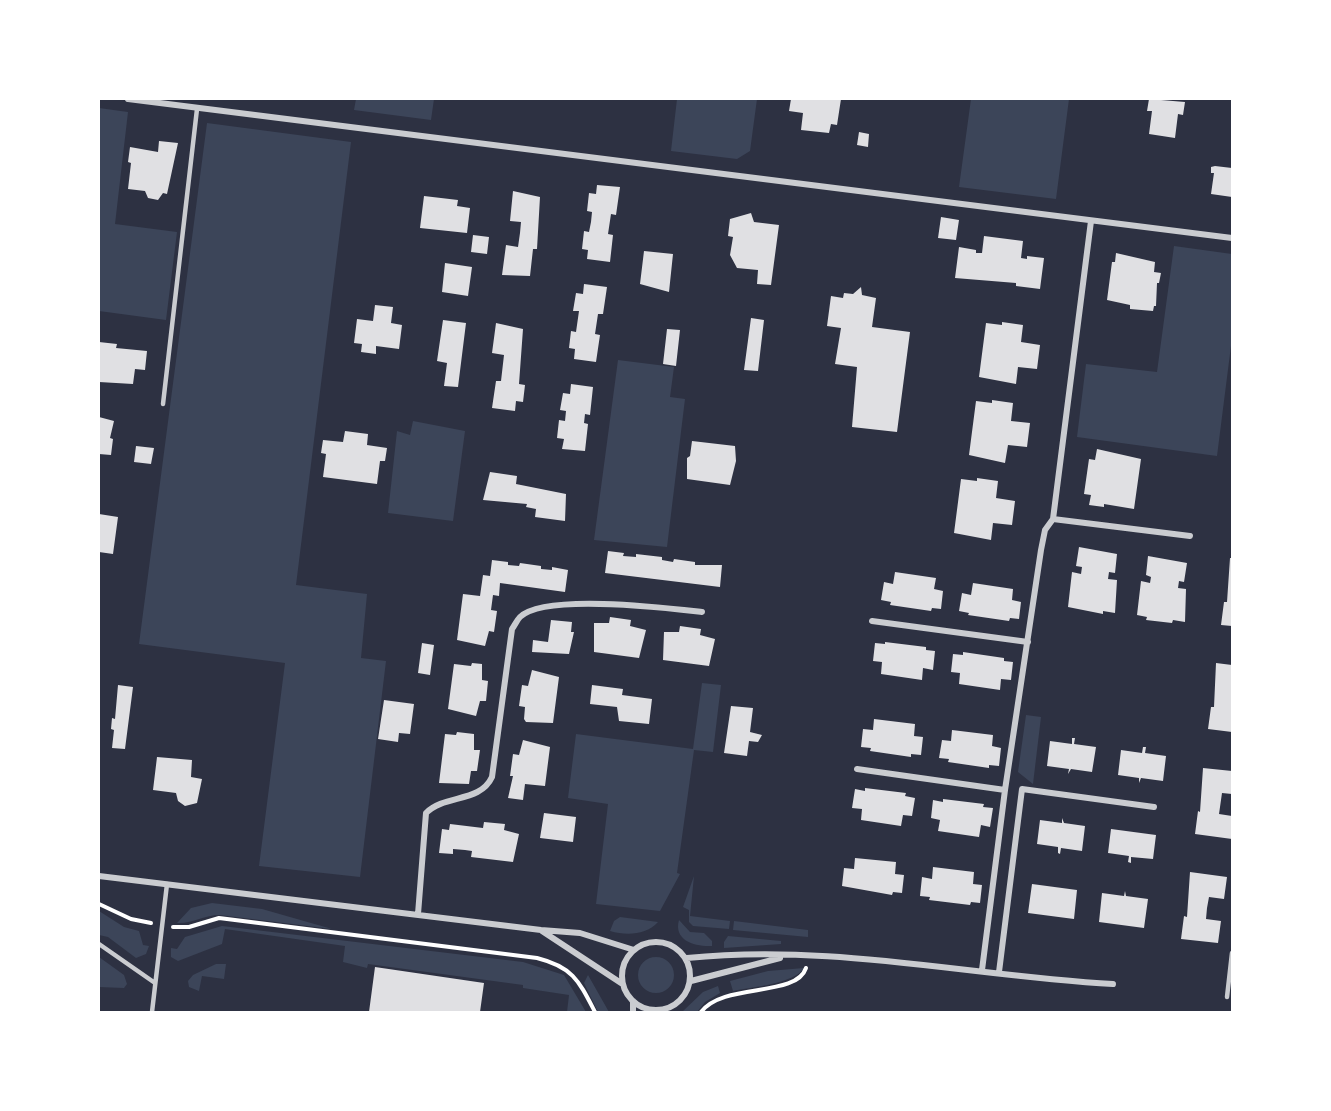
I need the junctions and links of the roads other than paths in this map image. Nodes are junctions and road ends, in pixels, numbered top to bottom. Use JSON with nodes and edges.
{"nodes":[{"id":1,"x":128,"y":99,"type":"edge"},
{"id":2,"x":197,"y":109,"type":"junction"},
{"id":3,"x":1091,"y":221,"type":"junction"},
{"id":4,"x":1232,"y":238,"type":"edge"},
{"id":5,"x":163,"y":404,"type":"dead end"},
{"id":6,"x":1053,"y":519,"type":"junction"},
{"id":7,"x":1190,"y":536,"type":"dead end"},
{"id":8,"x":702,"y":612,"type":"dead end"},
{"id":9,"x":872,"y":621,"type":"dead end"},
{"id":10,"x":1028,"y":642,"type":"junction"},
{"id":11,"x":857,"y":769,"type":"dead end"},
{"id":12,"x":1005,"y":790,"type":"junction"},
{"id":13,"x":1154,"y":807,"type":"dead end"},
{"id":14,"x":99,"y":876,"type":"edge"},
{"id":15,"x":167,"y":884,"type":"junction"},
{"id":16,"x":418,"y":914,"type":"junction"},
{"id":17,"x":541,"y":930,"type":"junction"},
{"id":18,"x":99,"y":944,"type":"edge"},
{"id":19,"x":634,"y":950,"type":"junction"},
{"id":20,"x":1232,"y":953,"type":"edge"},
{"id":21,"x":788,"y":956,"type":"junction"},
{"id":22,"x":687,"y":958,"type":"junction"},
{"id":23,"x":982,"y":970,"type":"junction"},
{"id":24,"x":999,"y":972,"type":"junction"},
{"id":25,"x":691,"y":981,"type":"junction"},
{"id":26,"x":155,"y":983,"type":"junction"},
{"id":27,"x":621,"y":983,"type":"junction"},
{"id":28,"x":1113,"y":984,"type":"dead end"},
{"id":29,"x":1227,"y":997,"type":"dead end"},
{"id":30,"x":633,"y":1001,"type":"junction"},
{"id":31,"x":665,"y":1011,"type":"edge"},
{"id":32,"x":152,"y":1012,"type":"edge"},
{"id":33,"x":633,"y":1012,"type":"edge"}],
"edges":[{"from":1,"to":2,"type":"street"},
{"from":2,"to":3,"type":"street"},
{"from":2,"to":5,"type":"lane"},
{"from":3,"to":4,"type":"street"},
{"from":3,"to":6,"type":"street"},
{"from":6,"to":7,"type":"street"},
{"from":6,"to":10,"type":"street"},
{"from":8,"to":16,"type":"street"},
{"from":9,"to":10,"type":"street"},
{"from":10,"to":12,"type":"street"},
{"from":11,"to":12,"type":"street"},
{"from":12,"to":23,"type":"street"},
{"from":13,"to":24,"type":"street"},
{"from":14,"to":15,"type":"street"},
{"from":15,"to":16,"type":"street"},
{"from":15,"to":26,"type":"lane"},
{"from":16,"to":17,"type":"street"},
{"from":17,"to":19,"type":"street"},
{"from":17,"to":27,"type":"street"},
{"from":18,"to":26,"type":"lane"},
{"from":19,"to":22,"type":"street"},
{"from":19,"to":27,"type":"street"},
{"from":20,"to":29,"type":"lane"},
{"from":21,"to":22,"type":"street"},
{"from":21,"to":23,"type":"street"},
{"from":21,"to":25,"type":"street"},
{"from":22,"to":25,"type":"street"},
{"from":23,"to":24,"type":"street"},
{"from":24,"to":28,"type":"street"},
{"from":25,"to":31,"type":"street"},
{"from":26,"to":32,"type":"lane"},
{"from":27,"to":30,"type":"street"},
{"from":30,"to":31,"type":"street"},
{"from":30,"to":33,"type":"street"}]}
